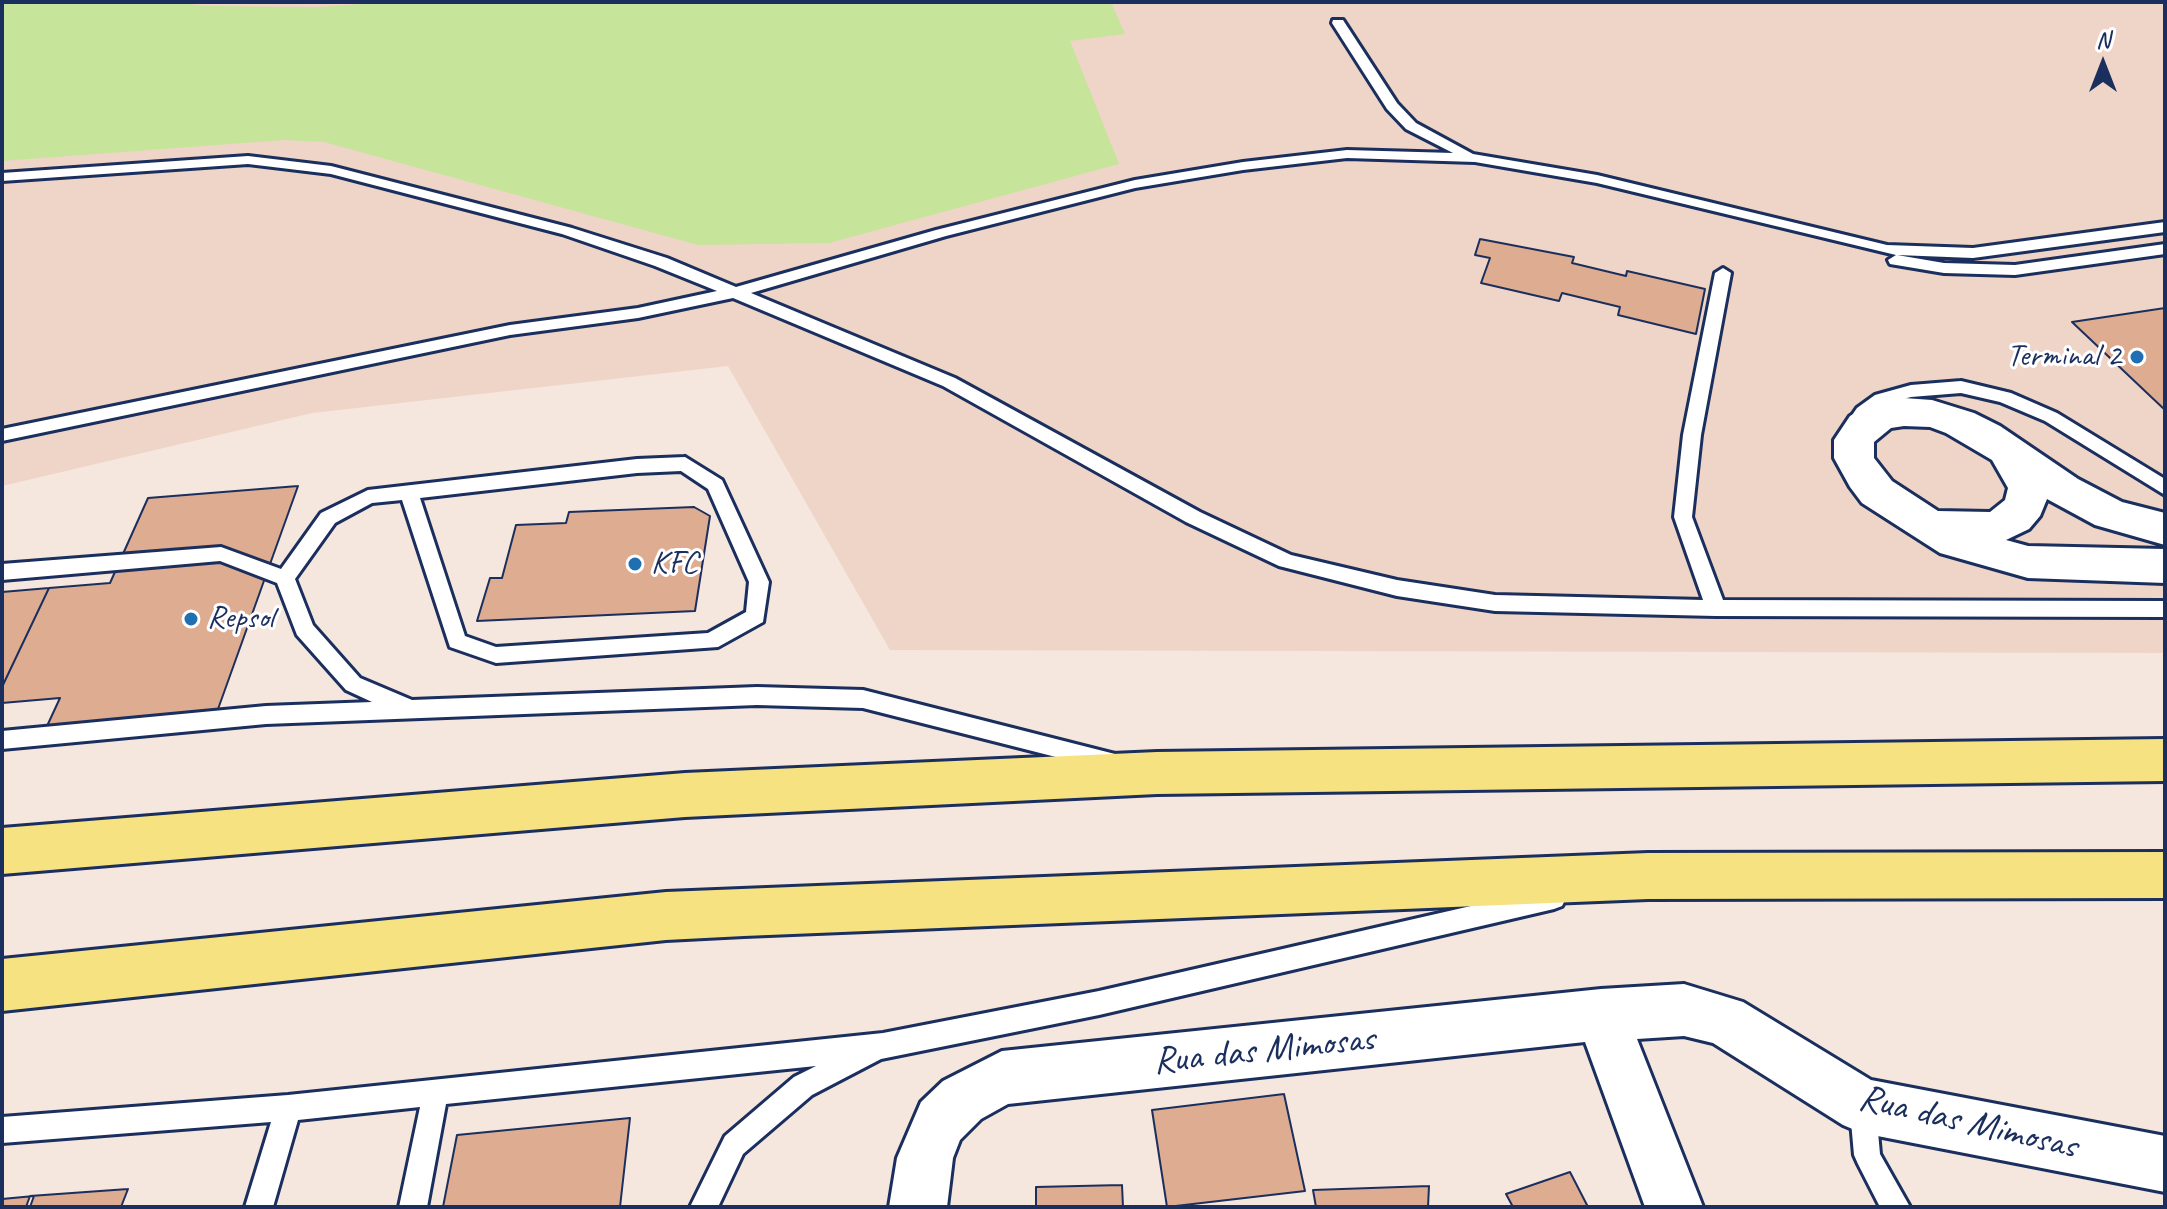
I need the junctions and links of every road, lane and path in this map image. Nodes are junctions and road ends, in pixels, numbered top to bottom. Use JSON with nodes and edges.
{"nodes":[{"id":1,"x":1338,"y":23,"type":"dead end"},
{"id":2,"x":1475,"y":158,"type":"junction"},
{"id":3,"x":2,"y":177,"type":"edge"},
{"id":4,"x":2165,"y":227,"type":"edge"},
{"id":5,"x":1797,"y":228,"type":"junction"},
{"id":6,"x":2165,"y":249,"type":"edge"},
{"id":7,"x":1723,"y":273,"type":"dead end"},
{"id":8,"x":738,"y":292,"type":"junction"},
{"id":9,"x":2,"y":435,"type":"edge"},
{"id":10,"x":2008,"y":453,"type":"junction"},
{"id":11,"x":1864,"y":477,"type":"junction"},
{"id":12,"x":2165,"y":488,"type":"edge"},
{"id":13,"x":409,"y":492,"type":"junction"},
{"id":14,"x":1916,"y":516,"type":"junction"},
{"id":15,"x":2165,"y":529,"type":"edge"},
{"id":16,"x":2165,"y":566,"type":"edge"},
{"id":17,"x":2,"y":572,"type":"edge"},
{"id":18,"x":285,"y":578,"type":"junction"},
{"id":19,"x":1716,"y":608,"type":"junction"},
{"id":20,"x":2165,"y":609,"type":"edge"},
{"id":21,"x":414,"y":711,"type":"junction"},
{"id":22,"x":2,"y":740,"type":"edge"},
{"id":23,"x":2165,"y":760,"type":"edge"},
{"id":24,"x":1157,"y":773,"type":"junction"},
{"id":25,"x":2,"y":851,"type":"edge"},
{"id":26,"x":2165,"y":875,"type":"edge"},
{"id":27,"x":1648,"y":876,"type":"junction"},
{"id":28,"x":2,"y":985,"type":"edge"},
{"id":29,"x":1601,"y":1015,"type":"junction"},
{"id":30,"x":883,"y":1046,"type":"junction"},
{"id":31,"x":436,"y":1091,"type":"junction"},
{"id":32,"x":1862,"y":1106,"type":"junction"},
{"id":33,"x":288,"y":1108,"type":"junction"},
{"id":34,"x":2,"y":1130,"type":"edge"},
{"id":35,"x":2165,"y":1164,"type":"edge"},
{"id":36,"x":259,"y":1207,"type":"edge"},
{"id":37,"x":413,"y":1207,"type":"edge"},
{"id":38,"x":704,"y":1207,"type":"edge"},
{"id":39,"x":918,"y":1207,"type":"edge"},
{"id":40,"x":1674,"y":1207,"type":"edge"},
{"id":41,"x":1896,"y":1207,"type":"edge"}],
"edges":[{"from":1,"to":2,"type":"lane"},
{"from":2,"to":5,"type":"lane"},
{"from":2,"to":8,"type":"lane"},
{"from":3,"to":8,"type":"lane"},
{"from":4,"to":5,"type":"lane"},
{"from":5,"to":6,"type":"lane"},
{"from":7,"to":19,"type":"lane"},
{"from":8,"to":9,"type":"lane"},
{"from":8,"to":19,"type":"lane"},
{"from":10,"to":11,"type":"street"},
{"from":10,"to":14,"type":"street"},
{"from":10,"to":15,"type":"street"},
{"from":11,"to":12,"type":"lane"},
{"from":11,"to":14,"type":"street"},
{"from":13,"to":13,"type":"lane"},
{"from":13,"to":18,"type":"lane"},
{"from":14,"to":16,"type":"street"},
{"from":17,"to":18,"type":"lane"},
{"from":18,"to":21,"type":"lane"},
{"from":19,"to":20,"type":"lane"},
{"from":21,"to":22,"type":"lane"},
{"from":21,"to":24,"type":"lane"},
{"from":23,"to":24,"type":"highway"},
{"from":24,"to":25,"type":"highway"},
{"from":26,"to":27,"type":"highway"},
{"from":27,"to":28,"type":"highway"},
{"from":27,"to":30,"type":"lane"},
{"from":29,"to":32,"type":"street","name":"Rua das Mimosas"},
{"from":29,"to":39,"type":"street","name":"Rua das Mimosas"},
{"from":29,"to":40,"type":"street"},
{"from":30,"to":31,"type":"lane"},
{"from":30,"to":38,"type":"lane"},
{"from":31,"to":33,"type":"lane"},
{"from":31,"to":37,"type":"lane"},
{"from":32,"to":35,"type":"street","name":"Rua das Mimosas"},
{"from":32,"to":41,"type":"lane"},
{"from":33,"to":34,"type":"lane"},
{"from":33,"to":36,"type":"lane"}]}
